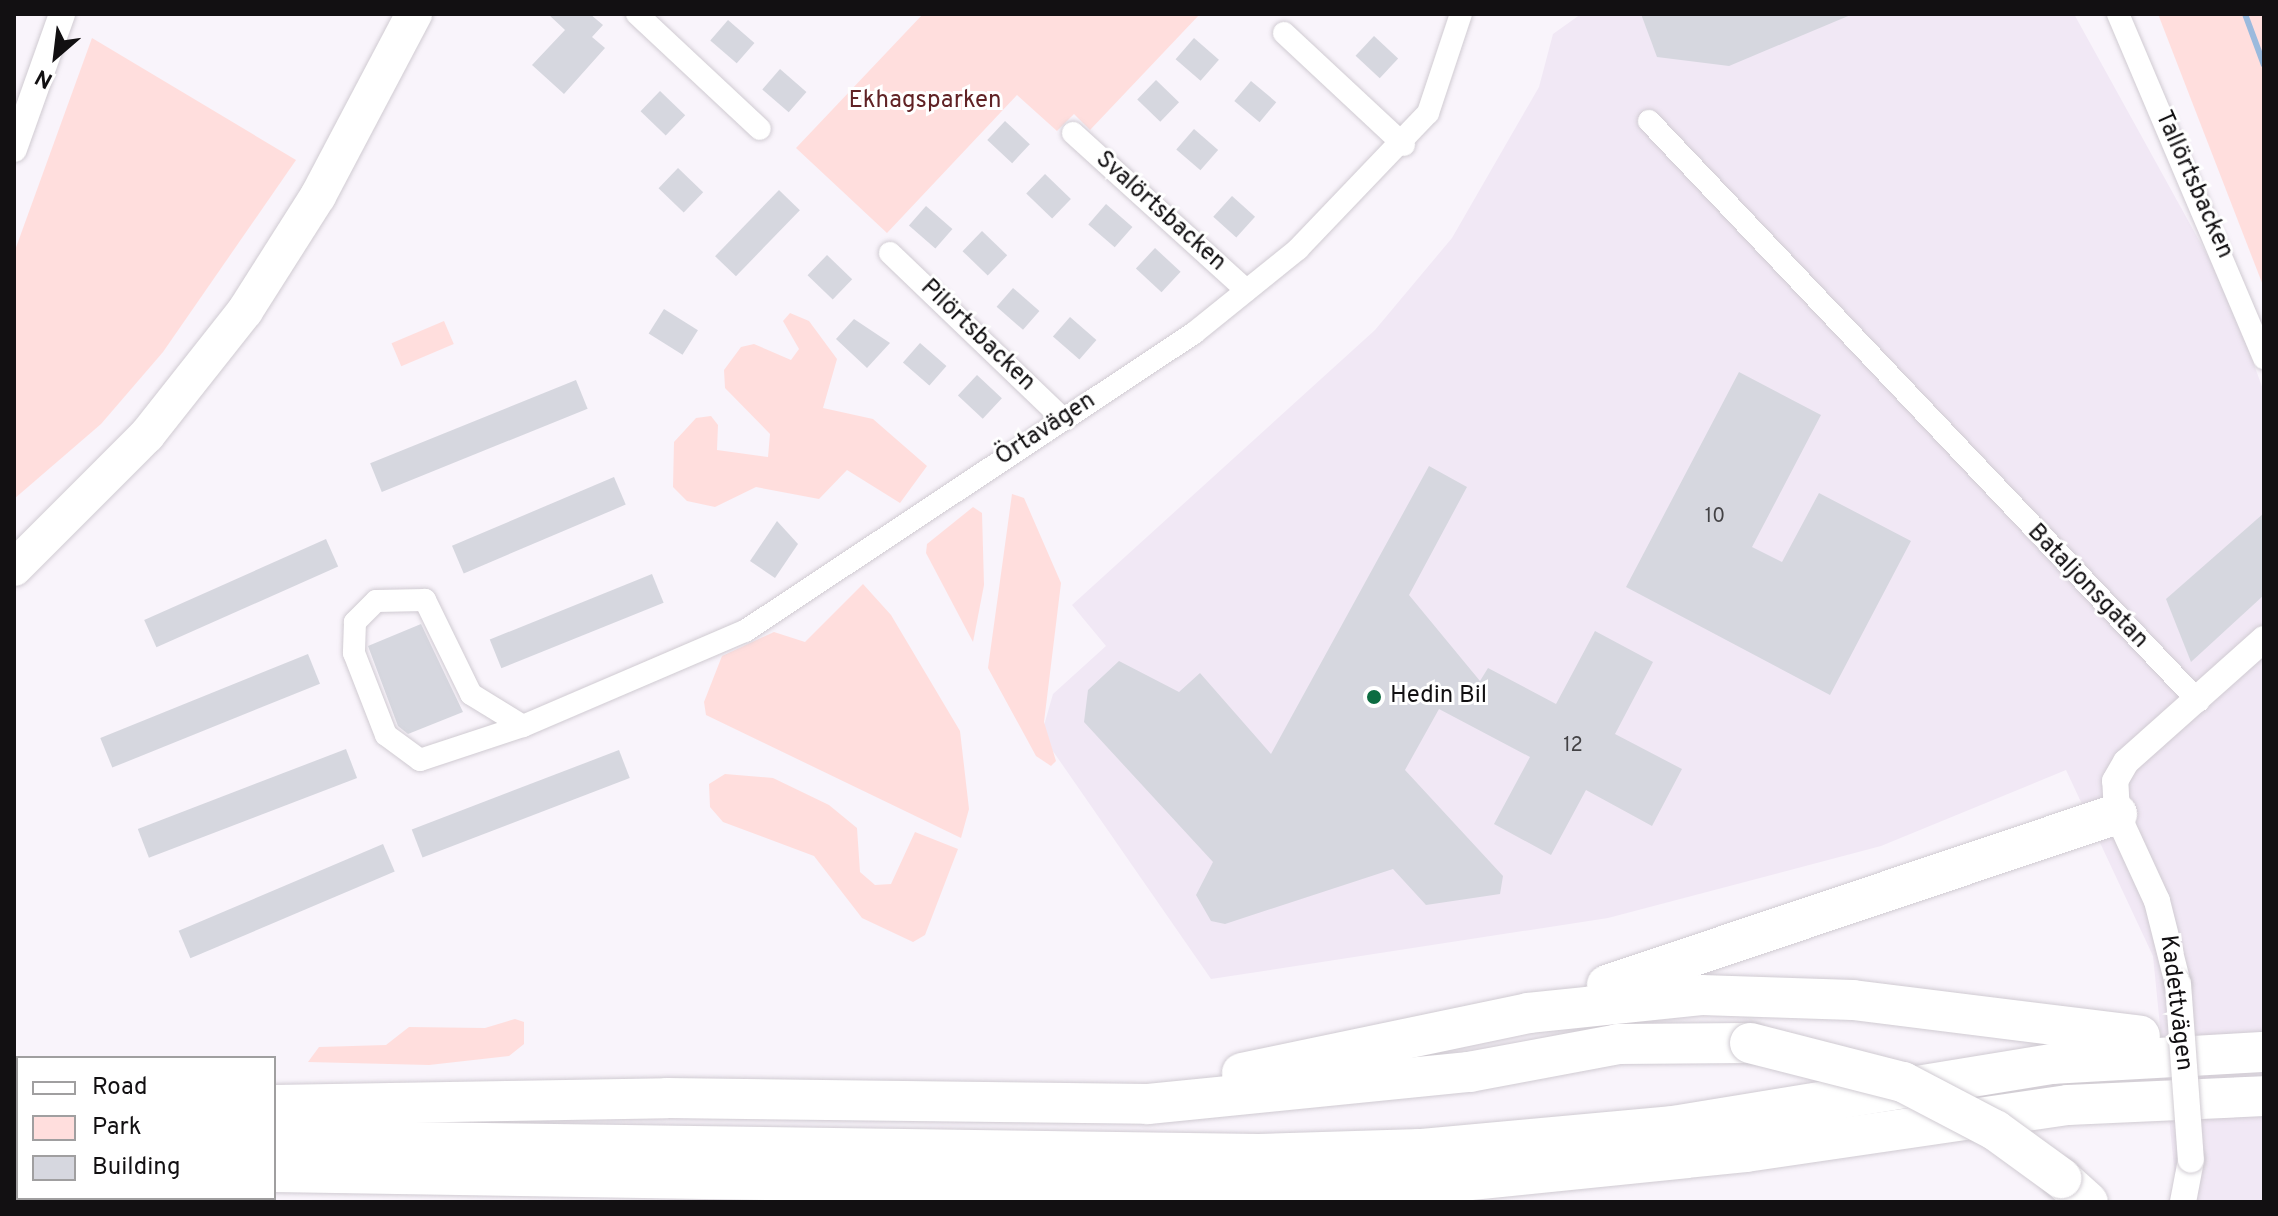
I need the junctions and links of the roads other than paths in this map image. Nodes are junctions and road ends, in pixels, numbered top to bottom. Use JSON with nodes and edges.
{"nodes":[{"id":1,"x":62,"y":14,"type":"edge"},
{"id":2,"x":392,"y":14,"type":"edge"},
{"id":3,"x":414,"y":14,"type":"edge"},
{"id":4,"x":637,"y":14,"type":"edge"},
{"id":5,"x":1461,"y":14,"type":"edge"},
{"id":6,"x":2118,"y":14,"type":"edge"},
{"id":7,"x":1284,"y":33,"type":"dead end"},
{"id":8,"x":1649,"y":121,"type":"dead end"},
{"id":9,"x":760,"y":129,"type":"dead end"},
{"id":10,"x":1073,"y":133,"type":"dead end"},
{"id":11,"x":1404,"y":145,"type":"junction"},
{"id":12,"x":14,"y":149,"type":"edge"},
{"id":13,"x":890,"y":253,"type":"dead end"},
{"id":14,"x":1246,"y":290,"type":"junction"},
{"id":15,"x":2264,"y":358,"type":"edge"},
{"id":16,"x":1063,"y":419,"type":"junction"},
{"id":17,"x":14,"y":542,"type":"edge"},
{"id":18,"x":14,"y":568,"type":"edge"},
{"id":19,"x":2264,"y":639,"type":"edge"},
{"id":20,"x":2198,"y":701,"type":"junction"},
{"id":21,"x":523,"y":726,"type":"junction"},
{"id":22,"x":2117,"y":814,"type":"junction"},
{"id":23,"x":1528,"y":1013,"type":"junction"},
{"id":24,"x":2264,"y":1052,"type":"edge"},
{"id":25,"x":1469,"y":1072,"type":"junction"},
{"id":26,"x":2264,"y":1096,"type":"edge"},
{"id":27,"x":1040,"y":1101,"type":"junction"},
{"id":28,"x":276,"y":1105,"type":"edge"},
{"id":29,"x":276,"y":1140,"type":"edge"},
{"id":30,"x":931,"y":1148,"type":"junction"},
{"id":31,"x":2191,"y":1160,"type":"junction"},
{"id":32,"x":276,"y":1172,"type":"edge"},
{"id":33,"x":474,"y":1175,"type":"junction"},
{"id":34,"x":955,"y":1181,"type":"junction"},
{"id":35,"x":276,"y":1190,"type":"edge"},
{"id":36,"x":2074,"y":1190,"type":"edge"},
{"id":37,"x":146,"y":1200,"type":"edge"},
{"id":38,"x":119,"y":1202,"type":"edge"},
{"id":39,"x":1061,"y":1202,"type":"edge"},
{"id":40,"x":2183,"y":1202,"type":"edge"},
{"id":41,"x":2199,"y":1202,"type":"edge"}],
"edges":[{"from":1,"to":12,"type":"street"},
{"from":2,"to":17,"type":"highway"},
{"from":3,"to":18,"type":"highway"},
{"from":4,"to":9,"type":"street"},
{"from":5,"to":11,"type":"street","name":"Örtavägen"},
{"from":6,"to":15,"type":"street","name":"Tallörtsbacken"},
{"from":7,"to":11,"type":"street"},
{"from":8,"to":20,"type":"street","name":"Bataljonsgatan"},
{"from":10,"to":14,"type":"street","name":"Svalörtsbacken"},
{"from":11,"to":14,"type":"street","name":"Örtavägen"},
{"from":13,"to":16,"type":"street","name":"Pilörtsbacken"},
{"from":14,"to":16,"type":"street","name":"Örtavägen"},
{"from":16,"to":21,"type":"street","name":"Örtavägen"},
{"from":19,"to":20,"type":"street"},
{"from":20,"to":22,"type":"street","name":"Kadettvägen"},
{"from":21,"to":21,"type":"street","name":"Örtavägen"},
{"from":22,"to":23,"type":"highway"},
{"from":22,"to":31,"type":"street","name":"Kadettvägen","bridge":true},
{"from":23,"to":24,"type":"highway"},
{"from":23,"to":27,"type":"highway"},
{"from":24,"to":30,"type":"highway"},
{"from":25,"to":27,"type":"highway"},
{"from":25,"to":30,"type":"highway"},
{"from":25,"to":36,"type":"highway","bridge":true},
{"from":26,"to":34,"type":"highway"},
{"from":27,"to":28,"type":"highway"},
{"from":29,"to":30,"type":"highway"},
{"from":31,"to":40,"type":"street"},
{"from":31,"to":41,"type":"street"},
{"from":32,"to":33,"type":"highway"},
{"from":33,"to":34,"type":"highway"},
{"from":33,"to":35,"type":"highway"},
{"from":34,"to":39,"type":"highway"},
{"from":37,"to":38,"type":"highway"}]}
